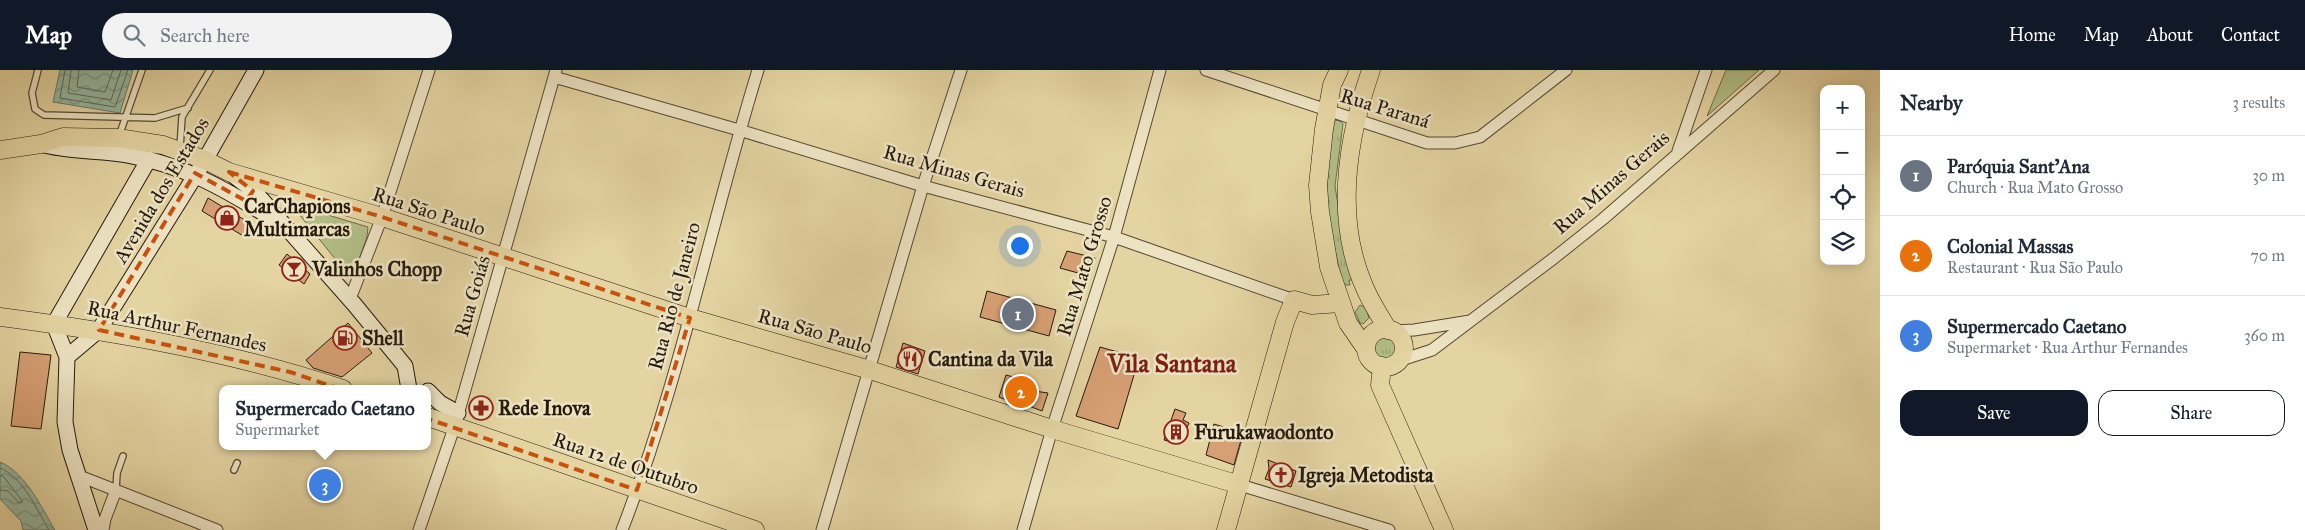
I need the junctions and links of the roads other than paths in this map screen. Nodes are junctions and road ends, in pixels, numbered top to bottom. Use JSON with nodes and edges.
{"nodes":[{"id":1,"x":34,"y":70,"type":"edge"},
{"id":2,"x":38,"y":70,"type":"edge"},
{"id":3,"x":142,"y":70,"type":"edge"},
{"id":4,"x":210,"y":70,"type":"edge"},
{"id":5,"x":256,"y":70,"type":"edge"},
{"id":6,"x":429,"y":70,"type":"edge"},
{"id":7,"x":758,"y":70,"type":"edge"},
{"id":8,"x":961,"y":70,"type":"edge"},
{"id":9,"x":1160,"y":70,"type":"edge"},
{"id":10,"x":1206,"y":70,"type":"edge"},
{"id":11,"x":1339,"y":70,"type":"edge"},
{"id":12,"x":1371,"y":70,"type":"edge"},
{"id":13,"x":1566,"y":70,"type":"edge"},
{"id":14,"x":1706,"y":70,"type":"edge"},
{"id":15,"x":1774,"y":70,"type":"edge"},
{"id":16,"x":555,"y":73,"type":"edge"},
{"id":17,"x":32,"y":93,"type":"junction"},
{"id":18,"x":188,"y":108,"type":"junction"},
{"id":19,"x":1327,"y":110,"type":"junction"},
{"id":20,"x":126,"y":118,"type":"junction"},
{"id":21,"x":1356,"y":118,"type":"junction"},
{"id":22,"x":739,"y":130,"type":"junction"},
{"id":23,"x":118,"y":138,"type":"junction"},
{"id":24,"x":41,"y":144,"type":"junction"},
{"id":25,"x":0,"y":150,"type":"edge"},
{"id":26,"x":180,"y":150,"type":"junction"},
{"id":27,"x":1678,"y":152,"type":"junction"},
{"id":28,"x":149,"y":159,"type":"junction"},
{"id":29,"x":200,"y":167,"type":"junction"},
{"id":30,"x":229,"y":172,"type":"junction"},
{"id":31,"x":923,"y":186,"type":"junction"},
{"id":32,"x":382,"y":217,"type":"junction"},
{"id":33,"x":280,"y":223,"type":"junction"},
{"id":34,"x":1114,"y":237,"type":"junction"},
{"id":35,"x":503,"y":257,"type":"junction"},
{"id":36,"x":1364,"y":287,"type":"junction"},
{"id":37,"x":350,"y":300,"type":"junction"},
{"id":38,"x":1294,"y":300,"type":"junction"},
{"id":39,"x":1341,"y":303,"type":"junction"},
{"id":40,"x":0,"y":317,"type":"edge"},
{"id":41,"x":690,"y":318,"type":"junction"},
{"id":42,"x":1471,"y":320,"type":"junction"},
{"id":43,"x":54,"y":324,"type":"junction"},
{"id":44,"x":99,"y":330,"type":"junction"},
{"id":45,"x":1390,"y":330,"type":"junction"},
{"id":46,"x":1366,"y":349,"type":"junction"},
{"id":47,"x":67,"y":357,"type":"junction"},
{"id":48,"x":1390,"y":364,"type":"junction"},
{"id":49,"x":405,"y":366,"type":"junction"},
{"id":50,"x":870,"y":370,"type":"junction"},
{"id":51,"x":331,"y":385,"type":"edge"},
{"id":52,"x":409,"y":385,"type":"edge"},
{"id":53,"x":422,"y":385,"type":"edge"},
{"id":54,"x":431,"y":394,"type":"edge"},
{"id":55,"x":431,"y":417,"type":"edge"},
{"id":56,"x":457,"y":419,"type":"junction"},
{"id":57,"x":1052,"y":429,"type":"junction"},
{"id":58,"x":123,"y":456,"type":"dead end"},
{"id":59,"x":237,"y":463,"type":"dead end"},
{"id":60,"x":234,"y":470,"type":"dead end"},
{"id":61,"x":77,"y":475,"type":"junction"},
{"id":62,"x":1240,"y":485,"type":"junction"},
{"id":63,"x":116,"y":490,"type":"junction"},
{"id":64,"x":637,"y":490,"type":"junction"},
{"id":65,"x":96,"y":530,"type":"edge"},
{"id":66,"x":103,"y":530,"type":"edge"},
{"id":67,"x":218,"y":530,"type":"edge"},
{"id":68,"x":419,"y":530,"type":"edge"},
{"id":69,"x":622,"y":530,"type":"edge"},
{"id":70,"x":755,"y":530,"type":"edge"},
{"id":71,"x":822,"y":530,"type":"edge"},
{"id":72,"x":1023,"y":530,"type":"edge"},
{"id":73,"x":1226,"y":530,"type":"edge"},
{"id":74,"x":1390,"y":530,"type":"edge"},
{"id":75,"x":1444,"y":530,"type":"edge"}],
"edges":[{"from":1,"to":17,"type":"lane"},
{"from":2,"to":17,"type":"lane"},
{"from":3,"to":20,"type":"lane"},
{"from":4,"to":18,"type":"lane"},
{"from":5,"to":29,"type":"main road","name":"Avenida dos Estados"},
{"from":6,"to":32,"type":"street"},
{"from":7,"to":22,"type":"street","name":"Rua Rio de Janeiro"},
{"from":8,"to":31,"type":"street"},
{"from":9,"to":34,"type":"street","name":"Rua Mato Grosso"},
{"from":10,"to":19,"type":"street","name":"Rua Paraná"},
{"from":11,"to":19,"type":"main road"},
{"from":12,"to":21,"type":"main road"},
{"from":13,"to":21,"type":"street","name":"Rua Paraná"},
{"from":14,"to":27,"type":"street"},
{"from":15,"to":27,"type":"street","name":"Rua Minas Gerais"},
{"from":16,"to":22,"type":"street","name":"Rua Minas Gerais"},
{"from":16,"to":35,"type":"street","name":"Rua Goiás"},
{"from":17,"to":20,"type":"lane"},
{"from":18,"to":20,"type":"lane"},
{"from":18,"to":26,"type":"lane"},
{"from":19,"to":21,"type":"street","name":"Rua Paraná"},
{"from":19,"to":39,"type":"main road"},
{"from":20,"to":23,"type":"lane"},
{"from":21,"to":36,"type":"main road"},
{"from":22,"to":31,"type":"street","name":"Rua Minas Gerais"},
{"from":22,"to":41,"type":"street","name":"Rua Rio de Janeiro"},
{"from":23,"to":24,"type":"main road","name":"Rua São Paulo"},
{"from":23,"to":26,"type":"main road","name":"Rua São Paulo"},
{"from":24,"to":25,"type":"main road","name":"Rua São Paulo"},
{"from":24,"to":28,"type":"main road"},
{"from":26,"to":29,"type":"main road","name":"Rua São Paulo"},
{"from":27,"to":42,"type":"street","name":"Rua Minas Gerais"},
{"from":28,"to":29,"type":"main road"},
{"from":28,"to":43,"type":"main road","name":"Avenida dos Estados"},
{"from":29,"to":30,"type":"main road","name":"Rua São Paulo"},
{"from":29,"to":33,"type":"main road"},
{"from":29,"to":44,"type":"main road","name":"Avenida dos Estados"},
{"from":30,"to":32,"type":"main road","name":"Rua São Paulo"},
{"from":30,"to":33,"type":"main road"},
{"from":31,"to":34,"type":"street","name":"Rua Minas Gerais"},
{"from":31,"to":50,"type":"street"},
{"from":32,"to":35,"type":"main road","name":"Rua São Paulo"},
{"from":32,"to":37,"type":"street"},
{"from":33,"to":37,"type":"main road"},
{"from":34,"to":38,"type":"street","name":"Rua Minas Gerais"},
{"from":34,"to":57,"type":"street","name":"Rua Mato Grosso"},
{"from":35,"to":41,"type":"main road","name":"Rua São Paulo"},
{"from":35,"to":56,"type":"street","name":"Rua Goiás"},
{"from":36,"to":39,"type":"main road"},
{"from":36,"to":45,"type":"main road"},
{"from":37,"to":49,"type":"main road"},
{"from":38,"to":39,"type":"main road","name":"Rua Minas Gerais"},
{"from":38,"to":62,"type":"main road"},
{"from":39,"to":46,"type":"main road"},
{"from":40,"to":43,"type":"main road","name":"Rua Arthur Fernandes"},
{"from":41,"to":50,"type":"main road","name":"Rua São Paulo"},
{"from":41,"to":64,"type":"street","name":"Rua Rio de Janeiro"},
{"from":42,"to":45,"type":"street","name":"Rua Minas Gerais"},
{"from":42,"to":48,"type":"street","name":"Rua Minas Gerais"},
{"from":43,"to":44,"type":"main road","name":"Rua Arthur Fernandes"},
{"from":43,"to":47,"type":"main road"},
{"from":44,"to":47,"type":"main road","name":"Avenida dos Estados"},
{"from":44,"to":51,"type":"main road","name":"Rua Arthur Fernandes"},
{"from":45,"to":46,"type":"main road"},
{"from":45,"to":48,"type":"main road"},
{"from":46,"to":48,"type":"main road"},
{"from":47,"to":61,"type":"main road"},
{"from":48,"to":75,"type":"main road"},
{"from":49,"to":52,"type":"main road"},
{"from":49,"to":53,"type":"main road"},
{"from":50,"to":57,"type":"main road","name":"Rua São Paulo"},
{"from":50,"to":71,"type":"street"},
{"from":54,"to":56,"type":"main road"},
{"from":55,"to":56,"type":"main road"},
{"from":56,"to":64,"type":"main road","name":"Rua 12 de Outubro"},
{"from":56,"to":68,"type":"street","name":"Rua Goiás"},
{"from":57,"to":62,"type":"main road","name":"Rua São Paulo"},
{"from":57,"to":72,"type":"street","name":"Rua Mato Grosso"},
{"from":58,"to":63,"type":"lane"},
{"from":59,"to":60,"type":"lane"},
{"from":61,"to":63,"type":"street"},
{"from":61,"to":65,"type":"main road"},
{"from":62,"to":73,"type":"main road"},
{"from":62,"to":74,"type":"street","name":"Rua São Paulo"},
{"from":63,"to":66,"type":"street"},
{"from":63,"to":67,"type":"street"},
{"from":64,"to":69,"type":"street","name":"Rua Rio de Janeiro"},
{"from":64,"to":70,"type":"main road","name":"Rua 12 de Outubro"}]}
